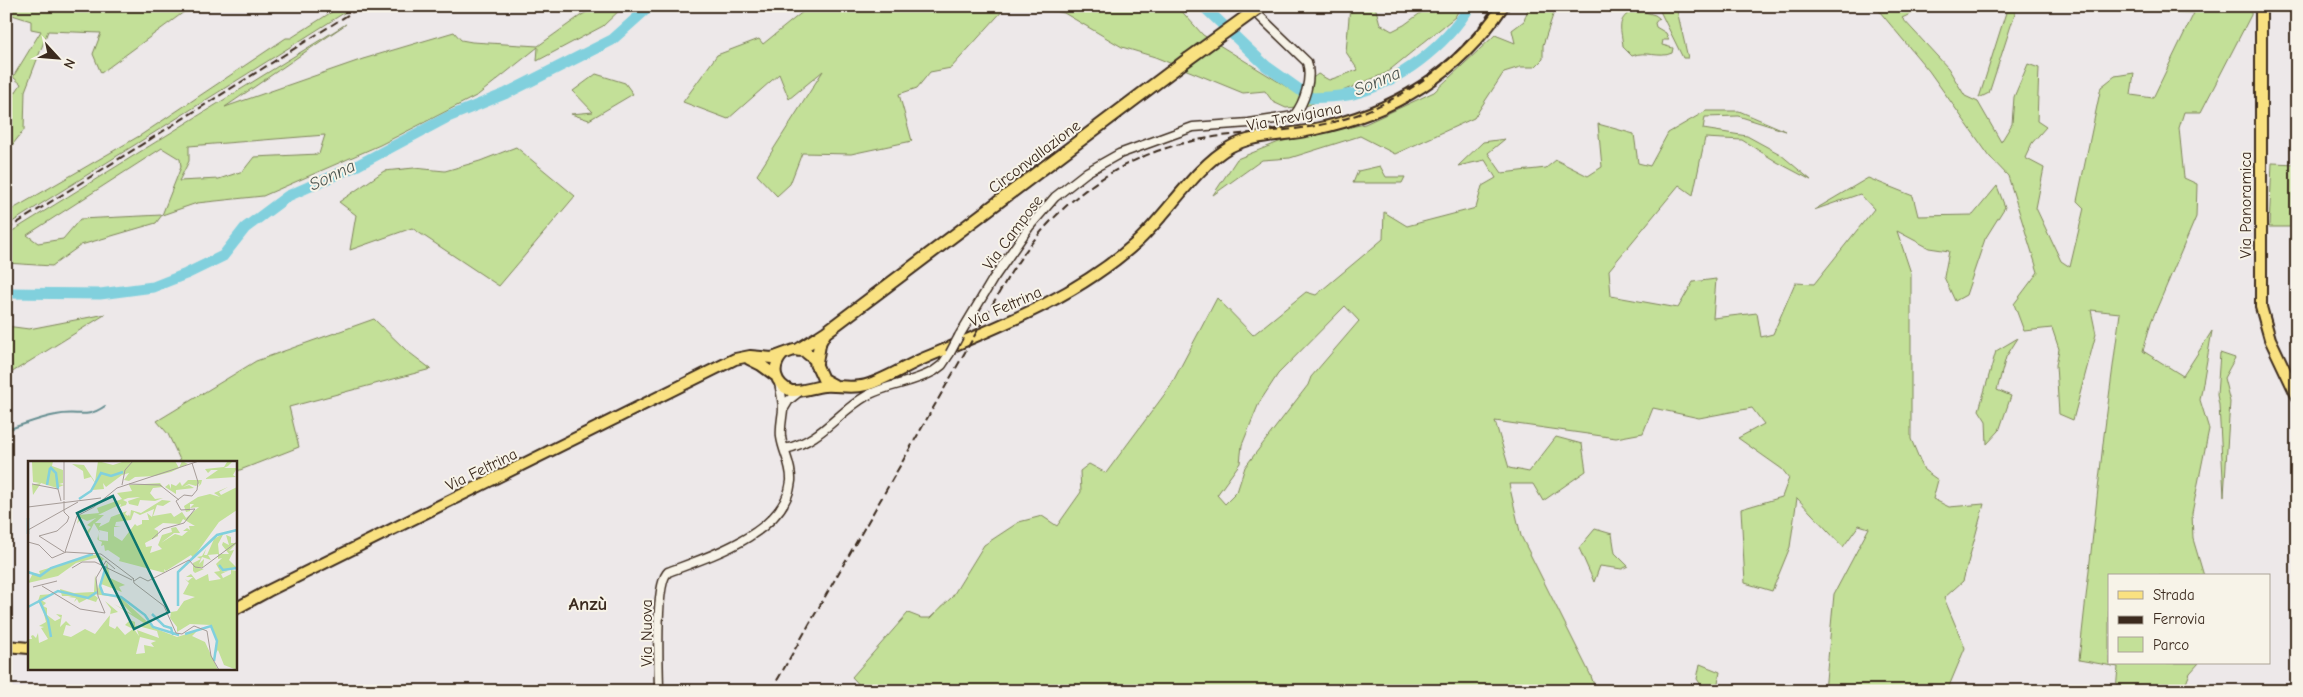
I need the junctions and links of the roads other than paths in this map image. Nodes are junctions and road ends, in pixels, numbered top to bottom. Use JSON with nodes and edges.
{"nodes":[{"id":1,"x":1249,"y":6,"type":"edge"},
{"id":2,"x":1261,"y":6,"type":"edge"},
{"id":3,"x":1503,"y":6,"type":"edge"},
{"id":4,"x":2261,"y":6,"type":"edge"},
{"id":5,"x":1167,"y":211,"type":"joint"},
{"id":6,"x":826,"y":332,"type":"junction"},
{"id":7,"x":798,"y":350,"type":"junction"},
{"id":8,"x":783,"y":354,"type":"junction"},
{"id":9,"x":740,"y":358,"type":"junction"},
{"id":10,"x":817,"y":367,"type":"junction"},
{"id":11,"x":778,"y":380,"type":"junction"},
{"id":12,"x":834,"y":385,"type":"junction"},
{"id":13,"x":802,"y":391,"type":"junction"},
{"id":14,"x":2297,"y":396,"type":"edge"},
{"id":15,"x":783,"y":412,"type":"junction"},
{"id":16,"x":784,"y":449,"type":"junction"},
{"id":17,"x":236,"y":608,"type":"edge"},
{"id":18,"x":6,"y":646,"type":"edge"},
{"id":19,"x":28,"y":648,"type":"edge"},
{"id":20,"x":660,"y":691,"type":"edge"}],
"edges":[{"from":1,"to":16,"type":"street","name":"Via Campose","bridge":true},
{"from":2,"to":6,"type":"highway","name":"Circonvallazione","bridge":true},
{"from":3,"to":5,"type":"main road","name":"Via Trevigiana"},
{"from":4,"to":14,"type":"main road","name":"Via Panoramica"},
{"from":5,"to":12,"type":"main road","name":"Via Feltrina"},
{"from":6,"to":7,"type":"highway","name":"Circonvallazione"},
{"from":6,"to":10,"type":"highway"},
{"from":7,"to":8,"type":"main road","name":"Via Feltrina"},
{"from":7,"to":10,"type":"main road"},
{"from":8,"to":9,"type":"main road","name":"Via Feltrina"},
{"from":8,"to":11,"type":"main road"},
{"from":9,"to":11,"type":"main road"},
{"from":9,"to":17,"type":"main road","name":"Via Feltrina"},
{"from":10,"to":12,"type":"main road"},
{"from":10,"to":13,"type":"main road"},
{"from":11,"to":13,"type":"main road"},
{"from":11,"to":15,"type":"street"},
{"from":12,"to":13,"type":"main road","name":"Via Feltrina"},
{"from":13,"to":15,"type":"street"},
{"from":15,"to":16,"type":"street"},
{"from":16,"to":20,"type":"street","name":"Via Nuova"},
{"from":18,"to":19,"type":"main road"}]}
